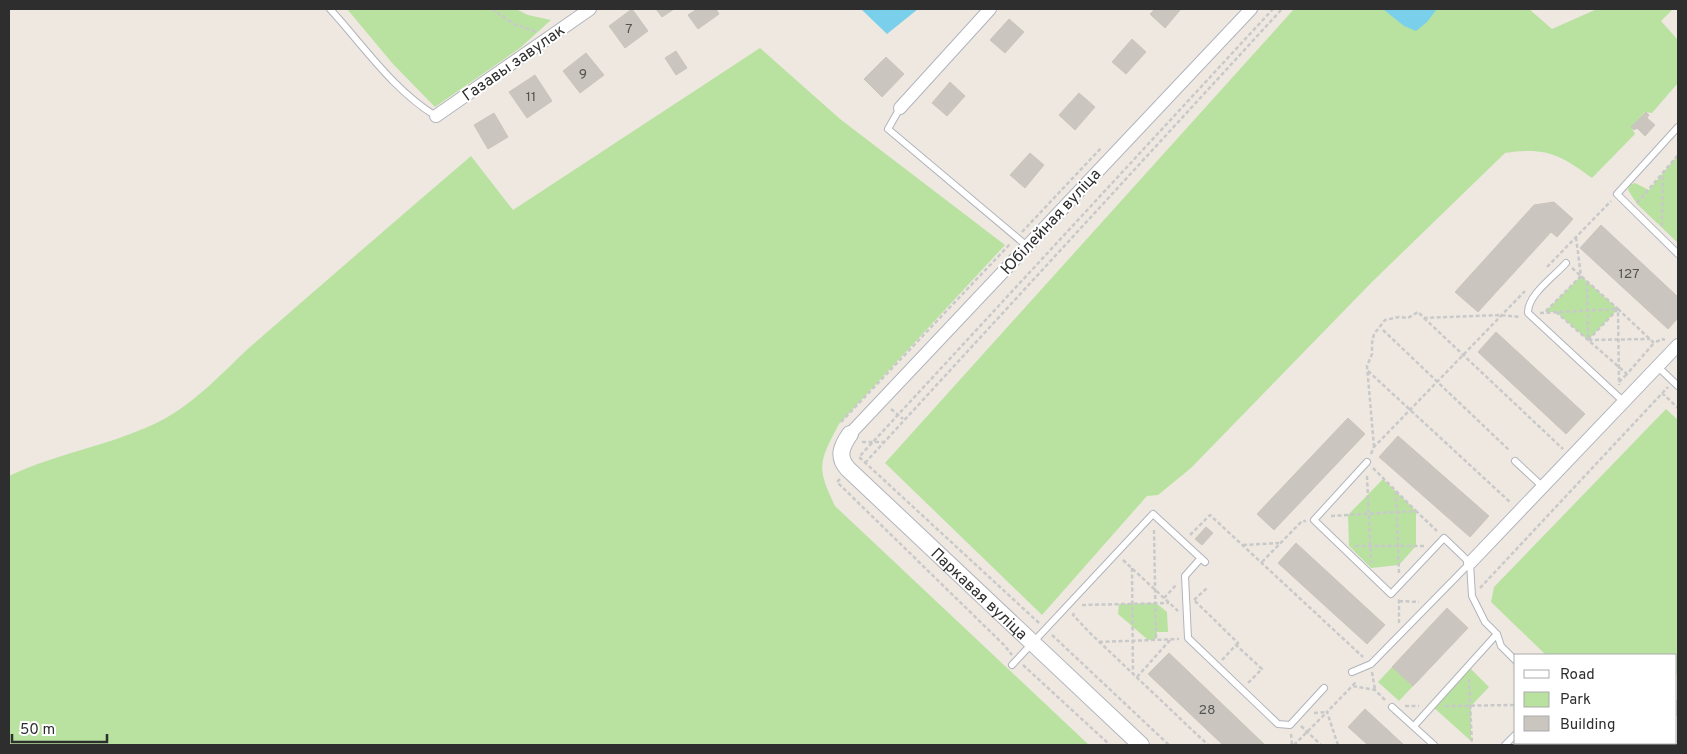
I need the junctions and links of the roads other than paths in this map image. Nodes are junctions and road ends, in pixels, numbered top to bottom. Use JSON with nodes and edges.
{"nodes":[{"id":1,"x":330,"y":9,"type":"edge"},
{"id":2,"x":590,"y":9,"type":"edge"},
{"id":3,"x":990,"y":9,"type":"edge"},
{"id":4,"x":1251,"y":9,"type":"edge"},
{"id":5,"x":900,"y":108,"type":"joint"},
{"id":6,"x":436,"y":116,"type":"joint"},
{"id":7,"x":1678,"y":127,"type":"edge"},
{"id":8,"x":1027,"y":246,"type":"junction"},
{"id":9,"x":1678,"y":254,"type":"edge"},
{"id":10,"x":1566,"y":263,"type":"road end"},
{"id":11,"x":1678,"y":346,"type":"edge"},
{"id":12,"x":1658,"y":367,"type":"junction"},
{"id":13,"x":1676,"y":384,"type":"edge"},
{"id":14,"x":1622,"y":399,"type":"junction"},
{"id":15,"x":849,"y":433,"type":"joint"},
{"id":16,"x":1515,"y":461,"type":"dead end"},
{"id":17,"x":1366,"y":462,"type":"road end"},
{"id":18,"x":1543,"y":487,"type":"junction"},
{"id":19,"x":1470,"y":563,"type":"junction"},
{"id":20,"x":1497,"y":634,"type":"junction"},
{"id":21,"x":1031,"y":643,"type":"junction"},
{"id":22,"x":1514,"y":659,"type":"edge"},
{"id":23,"x":1014,"y":662,"type":"road end"},
{"id":24,"x":1352,"y":672,"type":"dead end"},
{"id":25,"x":1324,"y":688,"type":"dead end"},
{"id":26,"x":1392,"y":706,"type":"road end"},
{"id":27,"x":1414,"y":726,"type":"junction"},
{"id":28,"x":1514,"y":736,"type":"edge"},
{"id":29,"x":1141,"y":745,"type":"edge"},
{"id":30,"x":1434,"y":745,"type":"edge"},
{"id":31,"x":1505,"y":745,"type":"edge"}],
"edges":[{"from":1,"to":6,"type":"lane"},
{"from":2,"to":6,"type":"street","name":"Газавы завулак"},
{"from":3,"to":5,"type":"street"},
{"from":4,"to":8,"type":"street","name":"Юбілейная вуліца"},
{"from":5,"to":8,"type":"lane"},
{"from":7,"to":9,"type":"lane"},
{"from":8,"to":15,"type":"street","name":"Юбілейная вуліца"},
{"from":10,"to":14,"type":"lane"},
{"from":11,"to":12,"type":"street"},
{"from":12,"to":13,"type":"lane"},
{"from":12,"to":14,"type":"street"},
{"from":14,"to":18,"type":"street"},
{"from":15,"to":21,"type":"street","name":"Паркавая вуліца"},
{"from":16,"to":18,"type":"lane"},
{"from":17,"to":19,"type":"lane"},
{"from":18,"to":19,"type":"street"},
{"from":19,"to":20,"type":"lane"},
{"from":19,"to":24,"type":"lane"},
{"from":20,"to":22,"type":"lane"},
{"from":20,"to":27,"type":"lane"},
{"from":21,"to":23,"type":"lane"},
{"from":21,"to":25,"type":"lane"},
{"from":21,"to":29,"type":"street","name":"Паркавая вуліца"},
{"from":26,"to":27,"type":"lane"},
{"from":27,"to":30,"type":"lane"},
{"from":28,"to":31,"type":"lane"}]}
